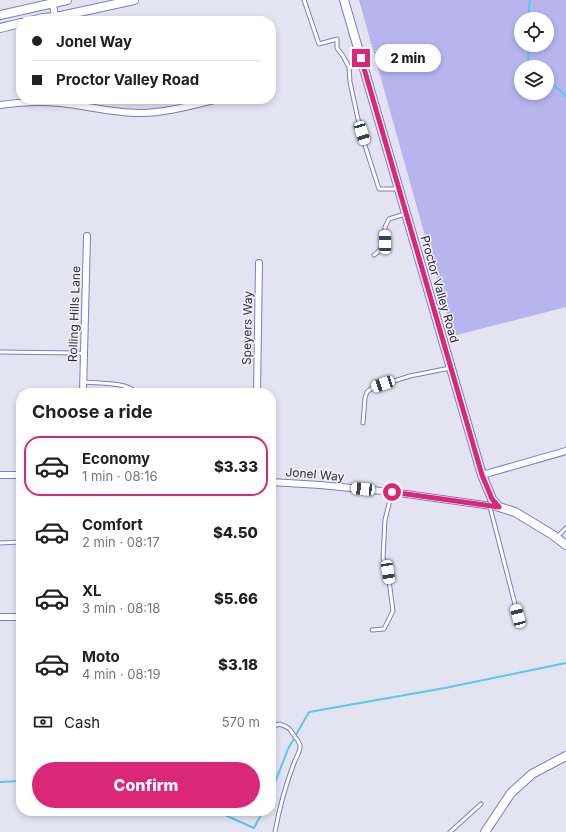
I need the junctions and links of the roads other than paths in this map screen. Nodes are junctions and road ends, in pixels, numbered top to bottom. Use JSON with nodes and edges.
{"nodes":[{"id":1,"x":67,"y":0,"type":"edge"},
{"id":2,"x":134,"y":0,"type":"edge"},
{"id":3,"x":304,"y":0,"type":"edge"},
{"id":4,"x":344,"y":0,"type":"edge"},
{"id":5,"x":52,"y":2,"type":"edge"},
{"id":6,"x":0,"y":15,"type":"edge"},
{"id":7,"x":55,"y":16,"type":"edge"},
{"id":8,"x":68,"y":16,"type":"edge"},
{"id":9,"x":16,"y":24,"type":"edge"},
{"id":10,"x":0,"y":28,"type":"edge"},
{"id":11,"x":16,"y":103,"type":"edge"},
{"id":12,"x":78,"y":104,"type":"edge"},
{"id":13,"x":196,"y":104,"type":"edge"},
{"id":14,"x":0,"y":105,"type":"edge"},
{"id":15,"x":399,"y":189,"type":"junction"},
{"id":16,"x":406,"y":213,"type":"junction"},
{"id":17,"x":87,"y":236,"type":"dead end"},
{"id":18,"x":374,"y":255,"type":"dead end"},
{"id":19,"x":259,"y":263,"type":"dead end"},
{"id":20,"x":0,"y":352,"type":"edge"},
{"id":21,"x":84,"y":354,"type":"junction"},
{"id":22,"x":450,"y":368,"type":"junction"},
{"id":23,"x":83,"y":382,"type":"junction"},
{"id":24,"x":82,"y":388,"type":"edge"},
{"id":25,"x":129,"y":388,"type":"edge"},
{"id":26,"x":257,"y":388,"type":"edge"},
{"id":27,"x":363,"y":423,"type":"dead end"},
{"id":28,"x":566,"y":452,"type":"edge"},
{"id":29,"x":0,"y":474,"type":"edge"},
{"id":30,"x":16,"y":475,"type":"edge"},
{"id":31,"x":482,"y":475,"type":"junction"},
{"id":32,"x":276,"y":482,"type":"edge"},
{"id":33,"x":392,"y":492,"type":"junction"},
{"id":34,"x":490,"y":505,"type":"junction"},
{"id":35,"x":499,"y":507,"type":"junction"},
{"id":36,"x":566,"y":528,"type":"edge"},
{"id":37,"x":556,"y":538,"type":"junction"},
{"id":38,"x":16,"y":542,"type":"edge"},
{"id":39,"x":0,"y":543,"type":"edge"},
{"id":40,"x":566,"y":545,"type":"edge"},
{"id":41,"x":518,"y":616,"type":"dead end"},
{"id":42,"x":0,"y":617,"type":"edge"},
{"id":43,"x":16,"y":617,"type":"edge"},
{"id":44,"x":372,"y":630,"type":"dead end"},
{"id":45,"x":276,"y":726,"type":"edge"},
{"id":46,"x":566,"y":756,"type":"edge"},
{"id":47,"x":481,"y":804,"type":"dead end"},
{"id":48,"x":275,"y":832,"type":"edge"},
{"id":49,"x":450,"y":832,"type":"edge"},
{"id":50,"x":485,"y":832,"type":"edge"}],
"edges":[{"from":1,"to":5,"type":"street"},
{"from":2,"to":8,"type":"street"},
{"from":3,"to":15,"type":"lane"},
{"from":4,"to":15,"type":"street","name":"Proctor Valley Road"},
{"from":5,"to":6,"type":"street"},
{"from":5,"to":7,"type":"street"},
{"from":9,"to":10,"type":"street"},
{"from":11,"to":14,"type":"street"},
{"from":12,"to":13,"type":"street"},
{"from":15,"to":16,"type":"street","name":"Proctor Valley Road"},
{"from":16,"to":18,"type":"lane"},
{"from":16,"to":22,"type":"street","name":"Proctor Valley Road"},
{"from":17,"to":21,"type":"street","name":"Rolling Hills Lane"},
{"from":19,"to":26,"type":"street","name":"Speyers Way"},
{"from":20,"to":21,"type":"lane"},
{"from":21,"to":23,"type":"street","name":"Rolling Hills Lane"},
{"from":22,"to":27,"type":"lane"},
{"from":22,"to":31,"type":"street","name":"Proctor Valley Road"},
{"from":23,"to":24,"type":"street","name":"Rolling Hills Lane"},
{"from":23,"to":25,"type":"lane"},
{"from":28,"to":31,"type":"street"},
{"from":29,"to":30,"type":"street"},
{"from":31,"to":35,"type":"street","name":"Proctor Valley Road"},
{"from":32,"to":33,"type":"street","name":"Jonel Way"},
{"from":33,"to":34,"type":"street","name":"Jonel Way"},
{"from":33,"to":44,"type":"lane"},
{"from":34,"to":35,"type":"street","name":"Jonel Way"},
{"from":34,"to":41,"type":"lane"},
{"from":35,"to":37,"type":"street"},
{"from":36,"to":37,"type":"lane"},
{"from":37,"to":40,"type":"street"},
{"from":38,"to":39,"type":"lane"},
{"from":42,"to":43,"type":"street"},
{"from":45,"to":48,"type":"lane"},
{"from":46,"to":50,"type":"street"},
{"from":47,"to":49,"type":"lane"}]}
